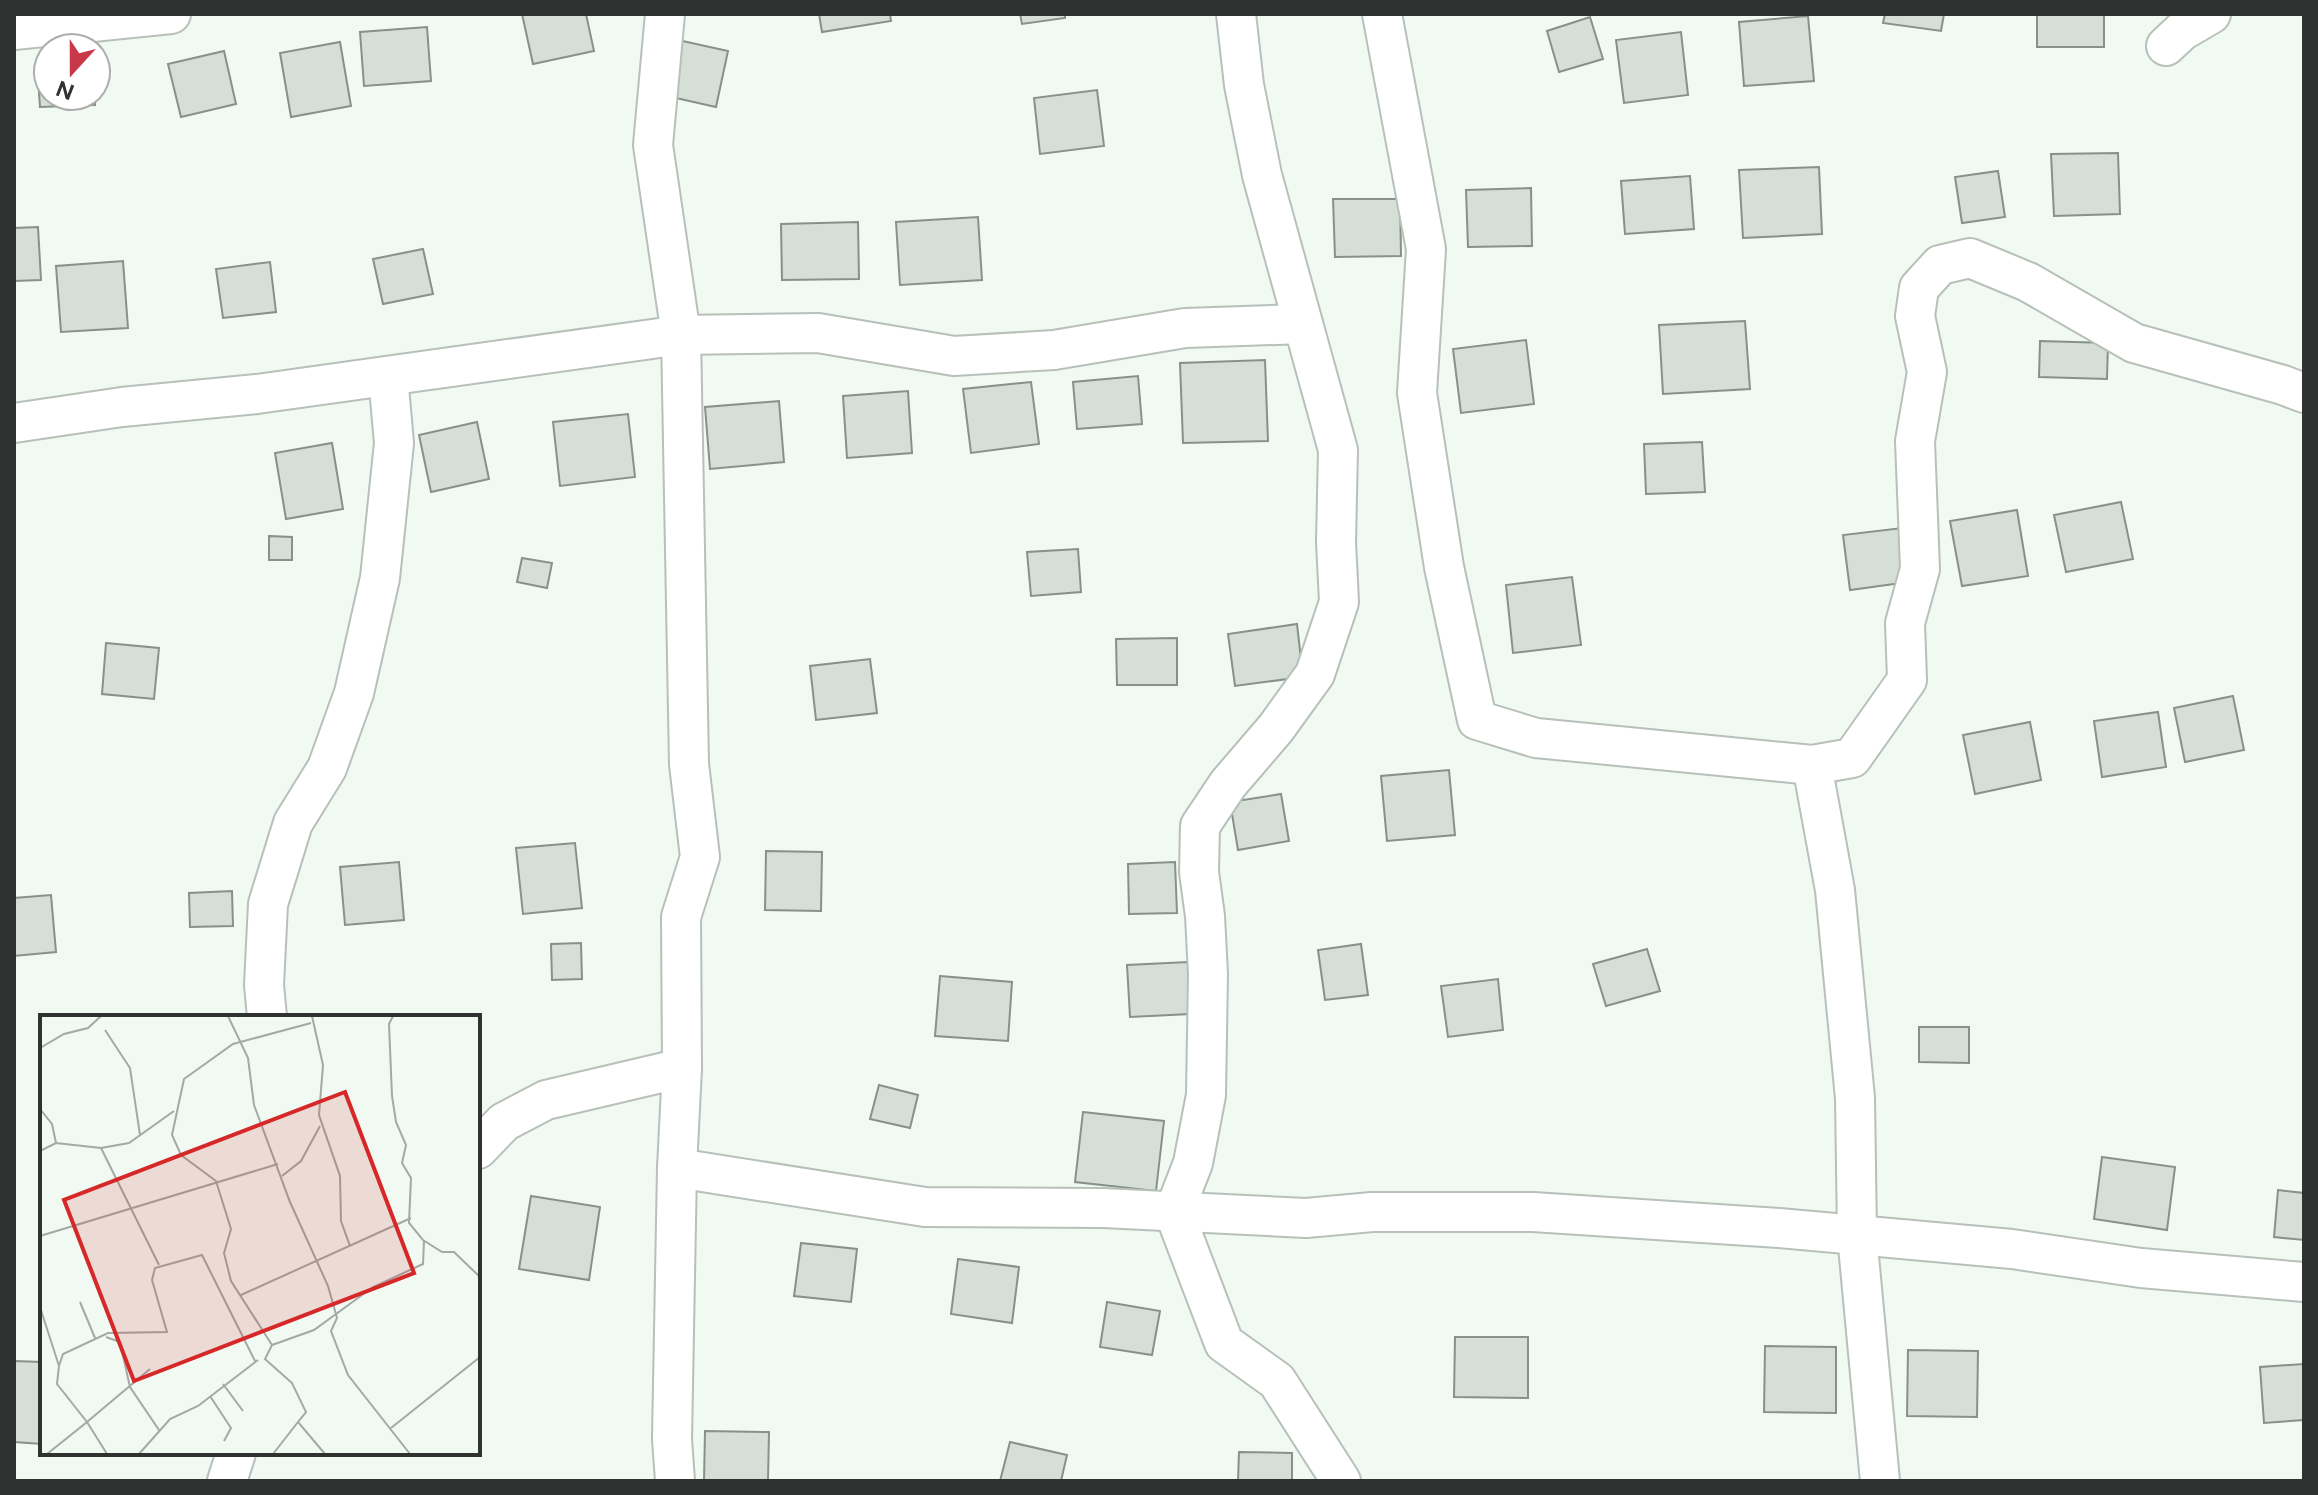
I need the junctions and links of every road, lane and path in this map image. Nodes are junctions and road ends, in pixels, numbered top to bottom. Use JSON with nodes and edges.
{"nodes":[{"id":1,"x":171,"y":14,"type":"edge"},
{"id":2,"x":665,"y":14,"type":"edge"},
{"id":3,"x":1236,"y":14,"type":"edge"},
{"id":4,"x":1382,"y":14,"type":"edge"},
{"id":5,"x":2211,"y":14,"type":"edge"},
{"id":6,"x":14,"y":30,"type":"edge"},
{"id":7,"x":2166,"y":46,"type":"dead end"},
{"id":8,"x":1303,"y":324,"type":"junction"},
{"id":9,"x":681,"y":335,"type":"junction"},
{"id":10,"x":388,"y":376,"type":"junction"},
{"id":11,"x":2304,"y":393,"type":"edge"},
{"id":12,"x":14,"y":423,"type":"edge"},
{"id":13,"x":1812,"y":765,"type":"junction"},
{"id":14,"x":267,"y":1015,"type":"edge"},
{"id":15,"x":682,"y":1068,"type":"junction"},
{"id":16,"x":480,"y":1147,"type":"edge"},
{"id":17,"x":677,"y":1168,"type":"junction"},
{"id":18,"x":1174,"y":1212,"type":"junction"},
{"id":19,"x":1857,"y":1235,"type":"junction"},
{"id":20,"x":2304,"y":1282,"type":"edge"},
{"id":21,"x":235,"y":1455,"type":"edge"},
{"id":22,"x":227,"y":1481,"type":"edge"},
{"id":23,"x":675,"y":1481,"type":"edge"},
{"id":24,"x":1341,"y":1481,"type":"edge"},
{"id":25,"x":1880,"y":1481,"type":"edge"}],
"edges":[{"from":1,"to":6,"type":"street"},
{"from":2,"to":9,"type":"street"},
{"from":3,"to":8,"type":"street"},
{"from":4,"to":13,"type":"street"},
{"from":5,"to":7,"type":"street"},
{"from":8,"to":9,"type":"street"},
{"from":8,"to":18,"type":"street"},
{"from":9,"to":10,"type":"street"},
{"from":9,"to":15,"type":"street"},
{"from":10,"to":12,"type":"street"},
{"from":10,"to":14,"type":"street"},
{"from":11,"to":13,"type":"street"},
{"from":13,"to":19,"type":"street"},
{"from":15,"to":16,"type":"street"},
{"from":15,"to":17,"type":"street"},
{"from":17,"to":18,"type":"street"},
{"from":17,"to":23,"type":"street"},
{"from":18,"to":19,"type":"street"},
{"from":18,"to":24,"type":"street"},
{"from":19,"to":20,"type":"street"},
{"from":19,"to":25,"type":"street"},
{"from":21,"to":22,"type":"street"}]}
